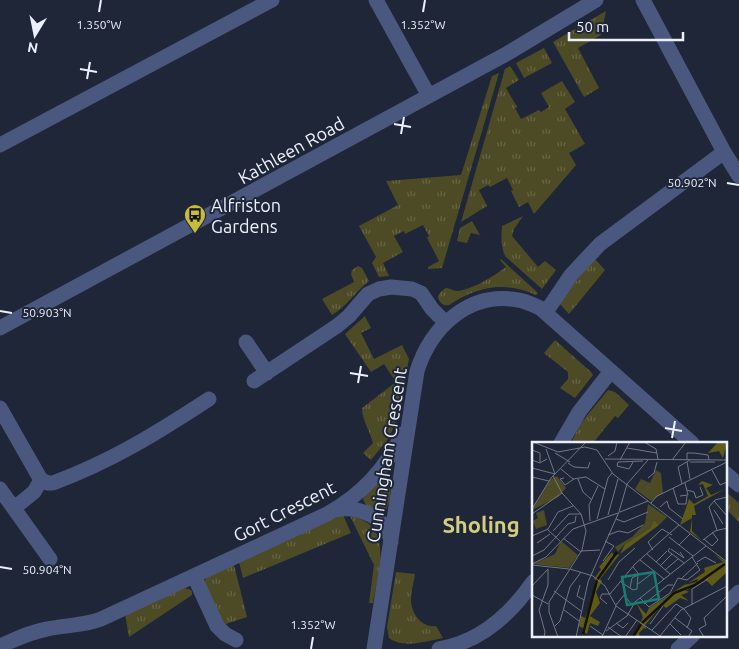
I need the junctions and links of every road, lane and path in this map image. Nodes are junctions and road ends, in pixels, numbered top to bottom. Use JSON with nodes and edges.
{"nodes":[{"id":1,"x":272,"y":0,"type":"edge"},
{"id":2,"x":376,"y":0,"type":"edge"},
{"id":3,"x":596,"y":0,"type":"edge"},
{"id":4,"x":643,"y":0,"type":"edge"},
{"id":5,"x":428,"y":96,"type":"junction"},
{"id":6,"x":0,"y":145,"type":"edge"},
{"id":7,"x":724,"y":152,"type":"junction"},
{"id":8,"x":739,"y":176,"type":"edge"},
{"id":9,"x":546,"y":312,"type":"junction"},
{"id":10,"x":445,"y":322,"type":"junction"},
{"id":11,"x":0,"y":328,"type":"edge"},
{"id":12,"x":246,"y":342,"type":"dead end"},
{"id":13,"x":611,"y":371,"type":"junction"},
{"id":14,"x":209,"y":399,"type":"dead end"},
{"id":15,"x":0,"y":408,"type":"edge"},
{"id":16,"x":410,"y":413,"type":"junction"},
{"id":17,"x":562,"y":442,"type":"edge"},
{"id":18,"x":691,"y":442,"type":"edge"},
{"id":19,"x":726,"y":473,"type":"edge"},
{"id":20,"x":41,"y":480,"type":"junction"},
{"id":21,"x":739,"y":485,"type":"edge"},
{"id":22,"x":0,"y":489,"type":"edge"},
{"id":23,"x":14,"y":508,"type":"junction"},
{"id":24,"x":332,"y":511,"type":"junction"},
{"id":25,"x":391,"y":544,"type":"junction"},
{"id":26,"x":50,"y":560,"type":"dead end"},
{"id":27,"x":194,"y":576,"type":"junction"},
{"id":28,"x":532,"y":583,"type":"edge"},
{"id":29,"x":739,"y":592,"type":"edge"},
{"id":30,"x":726,"y":604,"type":"edge"},
{"id":31,"x":691,"y":636,"type":"edge"},
{"id":32,"x":236,"y":640,"type":"dead end"},
{"id":33,"x":0,"y":646,"type":"edge"},
{"id":34,"x":374,"y":649,"type":"edge"},
{"id":35,"x":439,"y":649,"type":"edge"},
{"id":36,"x":678,"y":649,"type":"edge"}],
"edges":[{"from":1,"to":6,"type":"street"},
{"from":2,"to":5,"type":"street"},
{"from":3,"to":5,"type":"street","name":"Kathleen Road"},
{"from":4,"to":7,"type":"street"},
{"from":5,"to":11,"type":"street","name":"Kathleen Road"},
{"from":7,"to":8,"type":"street"},
{"from":7,"to":9,"type":"street"},
{"from":9,"to":10,"type":"street","name":"Cunningham Crescent"},
{"from":9,"to":13,"type":"street","name":"Cunningham Crescent"},
{"from":10,"to":12,"type":"street"},
{"from":10,"to":16,"type":"street","name":"Cunningham Crescent"},
{"from":13,"to":17,"type":"street"},
{"from":13,"to":18,"type":"street","name":"Cunningham Crescent"},
{"from":14,"to":20,"type":"street"},
{"from":15,"to":20,"type":"street"},
{"from":16,"to":24,"type":"street","name":"Gort Crescent"},
{"from":16,"to":25,"type":"street","name":"Cunningham Crescent"},
{"from":19,"to":21,"type":"street"},
{"from":20,"to":23,"type":"street"},
{"from":22,"to":23,"type":"street"},
{"from":23,"to":26,"type":"street"},
{"from":24,"to":25,"type":"street"},
{"from":24,"to":27,"type":"street","name":"Gort Crescent"},
{"from":25,"to":34,"type":"street","name":"Cunningham Crescent"},
{"from":27,"to":32,"type":"street"},
{"from":27,"to":33,"type":"street","name":"Gort Crescent"},
{"from":28,"to":35,"type":"street"},
{"from":29,"to":30,"type":"street"},
{"from":31,"to":36,"type":"street"}]}
